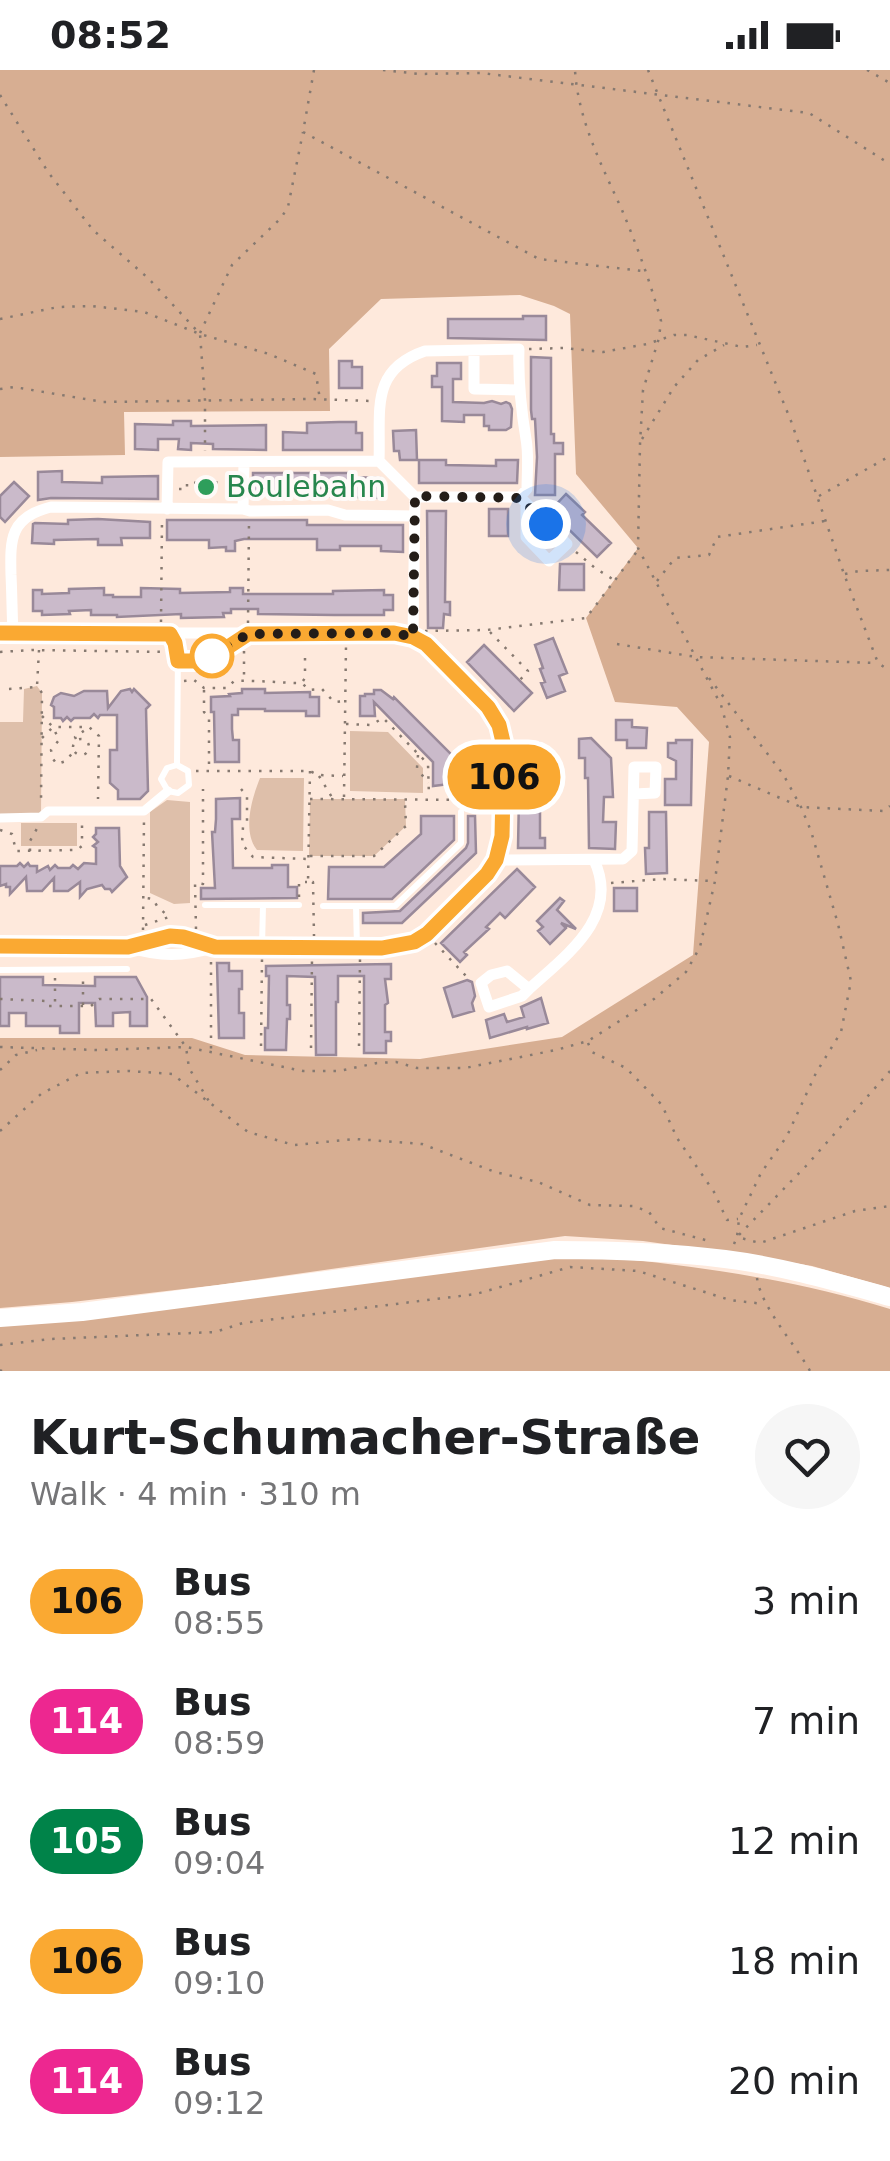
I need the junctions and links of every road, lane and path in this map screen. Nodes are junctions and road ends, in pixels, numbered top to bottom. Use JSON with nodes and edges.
{"nodes":[{"id":1,"x":314,"y":70,"type":"edge"},
{"id":2,"x":384,"y":70,"type":"edge"},
{"id":3,"x":575,"y":70,"type":"edge"},
{"id":4,"x":648,"y":70,"type":"edge"},
{"id":5,"x":867,"y":70,"type":"edge"},
{"id":6,"x":890,"y":83,"type":"edge"},
{"id":7,"x":576,"y":86,"type":"junction"},
{"id":8,"x":659,"y":94,"type":"junction"},
{"id":9,"x":0,"y":95,"type":"edge"},
{"id":10,"x":303,"y":132,"type":"junction"},
{"id":11,"x":890,"y":164,"type":"edge"},
{"id":12,"x":644,"y":271,"type":"junction"},
{"id":13,"x":0,"y":319,"type":"edge"},
{"id":14,"x":200,"y":334,"type":"junction"},
{"id":15,"x":659,"y":338,"type":"junction"},
{"id":16,"x":725,"y":344,"type":"junction"},
{"id":17,"x":758,"y":345,"type":"junction"},
{"id":18,"x":519,"y":349,"type":"junction"},
{"id":19,"x":474,"y":350,"type":"junction"},
{"id":20,"x":0,"y":389,"type":"edge"},
{"id":21,"x":518,"y":390,"type":"junction"},
{"id":22,"x":205,"y":400,"type":"junction"},
{"id":23,"x":381,"y":401,"type":"junction"},
{"id":24,"x":320,"y":402,"type":"junction"},
{"id":25,"x":640,"y":444,"type":"junction"},
{"id":26,"x":890,"y":456,"type":"edge"},
{"id":27,"x":379,"y":461,"type":"junction"},
{"id":28,"x":205,"y":462,"type":"junction"},
{"id":29,"x":244,"y":462,"type":"junction"},
{"id":30,"x":243,"y":482,"type":"junction"},
{"id":31,"x":168,"y":489,"type":"junction"},
{"id":32,"x":415,"y":496,"type":"junction"},
{"id":33,"x":817,"y":497,"type":"junction"},
{"id":34,"x":523,"y":501,"type":"junction"},
{"id":35,"x":167,"y":509,"type":"junction"},
{"id":36,"x":246,"y":510,"type":"junction"},
{"id":37,"x":414,"y":516,"type":"junction"},
{"id":38,"x":825,"y":520,"type":"junction"},
{"id":39,"x":162,"y":531,"type":"dead end"},
{"id":40,"x":567,"y":544,"type":"junction"},
{"id":41,"x":638,"y":548,"type":"junction"},
{"id":42,"x":890,"y":570,"type":"edge"},
{"id":43,"x":844,"y":574,"type":"junction"},
{"id":44,"x":616,"y":580,"type":"junction"},
{"id":45,"x":656,"y":582,"type":"junction"},
{"id":46,"x":6,"y":608,"type":"edge"},
{"id":47,"x":165,"y":629,"type":"junction"},
{"id":48,"x":487,"y":630,"type":"junction"},
{"id":49,"x":6,"y":633,"type":"edge"},
{"id":50,"x":346,"y":633,"type":"junction"},
{"id":51,"x":248,"y":634,"type":"junction"},
{"id":52,"x":413,"y":637,"type":"junction"},
{"id":53,"x":617,"y":644,"type":"dead end"},
{"id":54,"x":38,"y":650,"type":"junction"},
{"id":55,"x":244,"y":651,"type":"dead end"},
{"id":56,"x":305,"y":651,"type":"dead end"},
{"id":57,"x":0,"y":652,"type":"edge"},
{"id":58,"x":178,"y":657,"type":"junction"},
{"id":59,"x":696,"y":657,"type":"junction"},
{"id":60,"x":878,"y":664,"type":"junction"},
{"id":61,"x":702,"y":669,"type":"junction"},
{"id":62,"x":890,"y":671,"type":"edge"},
{"id":63,"x":244,"y":680,"type":"junction"},
{"id":64,"x":519,"y":680,"type":"dead end"},
{"id":65,"x":178,"y":681,"type":"junction"},
{"id":66,"x":302,"y":682,"type":"junction"},
{"id":67,"x":37,"y":686,"type":"junction"},
{"id":68,"x":204,"y":688,"type":"junction"},
{"id":69,"x":9,"y":689,"type":"dead end"},
{"id":70,"x":344,"y":702,"type":"junction"},
{"id":71,"x":42,"y":715,"type":"junction"},
{"id":72,"x":344,"y":724,"type":"junction"},
{"id":73,"x":53,"y":727,"type":"junction"},
{"id":74,"x":89,"y":728,"type":"junction"},
{"id":75,"x":41,"y":739,"type":"junction"},
{"id":76,"x":76,"y":740,"type":"junction"},
{"id":77,"x":99,"y":741,"type":"junction"},
{"id":78,"x":74,"y":751,"type":"junction"},
{"id":79,"x":86,"y":753,"type":"junction"},
{"id":80,"x":418,"y":754,"type":"junction"},
{"id":81,"x":177,"y":764,"type":"junction"},
{"id":82,"x":188,"y":771,"type":"junction"},
{"id":83,"x":209,"y":771,"type":"junction"},
{"id":84,"x":310,"y":771,"type":"junction"},
{"id":85,"x":318,"y":775,"type":"junction"},
{"id":86,"x":344,"y":776,"type":"junction"},
{"id":87,"x":728,"y":776,"type":"junction"},
{"id":88,"x":429,"y":784,"type":"junction"},
{"id":89,"x":203,"y":789,"type":"dead end"},
{"id":90,"x":240,"y":790,"type":"dead end"},
{"id":91,"x":168,"y":791,"type":"junction"},
{"id":92,"x":634,"y":794,"type":"dead end"},
{"id":93,"x":310,"y":798,"type":"junction"},
{"id":94,"x":333,"y":799,"type":"junction"},
{"id":95,"x":344,"y":799,"type":"junction"},
{"id":96,"x":405,"y":799,"type":"junction"},
{"id":97,"x":429,"y":799,"type":"junction"},
{"id":98,"x":504,"y":800,"type":"junction"},
{"id":99,"x":890,"y":806,"type":"edge"},
{"id":100,"x":801,"y":807,"type":"junction"},
{"id":101,"x":82,"y":810,"type":"junction"},
{"id":102,"x":98,"y":810,"type":"junction"},
{"id":103,"x":144,"y":812,"type":"junction"},
{"id":104,"x":461,"y":812,"type":"dead end"},
{"id":105,"x":0,"y":818,"type":"edge"},
{"id":106,"x":40,"y":822,"type":"junction"},
{"id":107,"x":0,"y":830,"type":"edge"},
{"id":108,"x":30,"y":851,"type":"junction"},
{"id":109,"x":309,"y":858,"type":"junction"},
{"id":110,"x":496,"y":860,"type":"junction"},
{"id":111,"x":594,"y":860,"type":"junction"},
{"id":112,"x":714,"y":881,"type":"junction"},
{"id":113,"x":308,"y":882,"type":"junction"},
{"id":114,"x":602,"y":883,"type":"junction"},
{"id":115,"x":144,"y":898,"type":"junction"},
{"id":116,"x":205,"y":905,"type":"dead end"},
{"id":117,"x":263,"y":905,"type":"junction"},
{"id":118,"x":299,"y":905,"type":"joint"},
{"id":119,"x":323,"y":906,"type":"dead end"},
{"id":120,"x":356,"y":906,"type":"junction"},
{"id":121,"x":144,"y":926,"type":"junction"},
{"id":122,"x":196,"y":930,"type":"dead end"},
{"id":123,"x":143,"y":932,"type":"dead end"},
{"id":124,"x":427,"y":934,"type":"junction"},
{"id":125,"x":0,"y":946,"type":"edge"},
{"id":126,"x":262,"y":946,"type":"junction"},
{"id":127,"x":215,"y":947,"type":"junction"},
{"id":128,"x":313,"y":947,"type":"junction"},
{"id":129,"x":358,"y":948,"type":"junction"},
{"id":130,"x":127,"y":969,"type":"dead end"},
{"id":131,"x":0,"y":970,"type":"edge"},
{"id":132,"x":55,"y":982,"type":"dead end"},
{"id":133,"x":481,"y":982,"type":"junction"},
{"id":134,"x":83,"y":983,"type":"dead end"},
{"id":135,"x":529,"y":989,"type":"junction"},
{"id":136,"x":0,"y":1000,"type":"edge"},
{"id":137,"x":56,"y":1006,"type":"junction"},
{"id":138,"x":83,"y":1006,"type":"junction"},
{"id":139,"x":588,"y":1041,"type":"junction"},
{"id":140,"x":261,"y":1046,"type":"dead end"},
{"id":141,"x":359,"y":1046,"type":"dead end"},
{"id":142,"x":0,"y":1047,"type":"edge"},
{"id":143,"x":41,"y":1048,"type":"junction"},
{"id":144,"x":186,"y":1048,"type":"junction"},
{"id":145,"x":311,"y":1048,"type":"dead end"},
{"id":146,"x":211,"y":1052,"type":"junction"},
{"id":147,"x":0,"y":1070,"type":"edge"},
{"id":148,"x":890,"y":1071,"type":"edge"},
{"id":149,"x":211,"y":1105,"type":"junction"},
{"id":150,"x":0,"y":1130,"type":"edge"},
{"id":151,"x":890,"y":1206,"type":"edge"},
{"id":152,"x":739,"y":1219,"type":"junction"},
{"id":153,"x":737,"y":1237,"type":"junction"},
{"id":154,"x":729,"y":1257,"type":"junction"},
{"id":155,"x":758,"y":1266,"type":"junction"},
{"id":156,"x":890,"y":1298,"type":"edge"},
{"id":157,"x":764,"y":1304,"type":"junction"},
{"id":158,"x":0,"y":1318,"type":"edge"},
{"id":159,"x":0,"y":1345,"type":"edge"},
{"id":160,"x":810,"y":1371,"type":"edge"}],
"edges":[{"from":1,"to":10,"type":"path"},
{"from":2,"to":7,"type":"path"},
{"from":3,"to":7,"type":"path"},
{"from":4,"to":8,"type":"path"},
{"from":5,"to":6,"type":"path"},
{"from":7,"to":8,"type":"path"},
{"from":7,"to":12,"type":"path"},
{"from":8,"to":11,"type":"path"},
{"from":8,"to":17,"type":"path"},
{"from":9,"to":14,"type":"path"},
{"from":10,"to":12,"type":"path"},
{"from":10,"to":14,"type":"path"},
{"from":12,"to":15,"type":"path"},
{"from":13,"to":14,"type":"path"},
{"from":14,"to":22,"type":"path"},
{"from":14,"to":24,"type":"path"},
{"from":15,"to":16,"type":"path"},
{"from":15,"to":18,"type":"path"},
{"from":15,"to":25,"type":"path"},
{"from":16,"to":17,"type":"path"},
{"from":16,"to":25,"type":"path"},
{"from":17,"to":33,"type":"path"},
{"from":18,"to":19,"type":"street"},
{"from":18,"to":21,"type":"street"},
{"from":19,"to":21,"type":"street"},
{"from":19,"to":23,"type":"street"},
{"from":20,"to":22,"type":"path"},
{"from":21,"to":34,"type":"street"},
{"from":22,"to":24,"type":"path"},
{"from":22,"to":28,"type":"path"},
{"from":23,"to":24,"type":"path"},
{"from":23,"to":27,"type":"street"},
{"from":25,"to":41,"type":"path"},
{"from":26,"to":33,"type":"path"},
{"from":27,"to":29,"type":"street"},
{"from":27,"to":32,"type":"street"},
{"from":28,"to":29,"type":"street"},
{"from":28,"to":31,"type":"street"},
{"from":29,"to":30,"type":"street"},
{"from":30,"to":31,"type":"path"},
{"from":30,"to":36,"type":"street"},
{"from":31,"to":35,"type":"street"},
{"from":32,"to":34,"type":"street"},
{"from":32,"to":37,"type":"street"},
{"from":33,"to":38,"type":"path"},
{"from":34,"to":40,"type":"street"},
{"from":34,"to":40,"type":"street"},
{"from":35,"to":36,"type":"street"},
{"from":35,"to":46,"type":"street"},
{"from":36,"to":37,"type":"street"},
{"from":36,"to":51,"type":"path"},
{"from":37,"to":52,"type":"street"},
{"from":38,"to":43,"type":"path"},
{"from":38,"to":45,"type":"path"},
{"from":39,"to":47,"type":"path"},
{"from":40,"to":44,"type":"path"},
{"from":41,"to":44,"type":"path"},
{"from":41,"to":45,"type":"path"},
{"from":42,"to":43,"type":"path"},
{"from":43,"to":60,"type":"path"},
{"from":44,"to":48,"type":"path"},
{"from":45,"to":59,"type":"path"},
{"from":46,"to":49,"type":"street"},
{"from":47,"to":49,"type":"street"},
{"from":47,"to":51,"type":"street"},
{"from":47,"to":58,"type":"lane"},
{"from":48,"to":52,"type":"path"},
{"from":48,"to":64,"type":"path"},
{"from":50,"to":51,"type":"street"},
{"from":50,"to":52,"type":"street"},
{"from":50,"to":70,"type":"path"},
{"from":51,"to":58,"type":"lane"},
{"from":52,"to":98,"type":"street"},
{"from":53,"to":59,"type":"path"},
{"from":54,"to":57,"type":"path"},
{"from":54,"to":58,"type":"path"},
{"from":54,"to":67,"type":"path"},
{"from":55,"to":63,"type":"path"},
{"from":56,"to":66,"type":"path"},
{"from":58,"to":65,"type":"lane"},
{"from":59,"to":60,"type":"path"},
{"from":59,"to":61,"type":"path"},
{"from":60,"to":62,"type":"path"},
{"from":61,"to":87,"type":"path"},
{"from":61,"to":100,"type":"path"},
{"from":63,"to":66,"type":"path"},
{"from":63,"to":68,"type":"path"},
{"from":65,"to":68,"type":"path"},
{"from":65,"to":81,"type":"lane"},
{"from":66,"to":70,"type":"path"},
{"from":67,"to":69,"type":"path"},
{"from":67,"to":71,"type":"path"},
{"from":68,"to":83,"type":"path"},
{"from":70,"to":72,"type":"path"},
{"from":71,"to":73,"type":"path"},
{"from":71,"to":75,"type":"path"},
{"from":72,"to":80,"type":"path"},
{"from":72,"to":86,"type":"path"},
{"from":73,"to":74,"type":"path"},
{"from":73,"to":75,"type":"path"},
{"from":73,"to":78,"type":"path"},
{"from":74,"to":76,"type":"path"},
{"from":74,"to":77,"type":"path"},
{"from":75,"to":106,"type":"path"},
{"from":76,"to":78,"type":"path"},
{"from":76,"to":79,"type":"path"},
{"from":77,"to":79,"type":"path"},
{"from":77,"to":102,"type":"path"},
{"from":78,"to":79,"type":"path"},
{"from":80,"to":88,"type":"path"},
{"from":80,"to":88,"type":"path"},
{"from":81,"to":82,"type":"lane"},
{"from":81,"to":91,"type":"lane"},
{"from":82,"to":83,"type":"path"},
{"from":82,"to":91,"type":"lane"},
{"from":83,"to":84,"type":"path"},
{"from":84,"to":85,"type":"path"},
{"from":84,"to":93,"type":"path"},
{"from":85,"to":86,"type":"path"},
{"from":85,"to":94,"type":"path"},
{"from":86,"to":95,"type":"path"},
{"from":87,"to":100,"type":"path"},
{"from":87,"to":112,"type":"path"},
{"from":88,"to":97,"type":"path"},
{"from":89,"to":122,"type":"path"},
{"from":90,"to":109,"type":"path"},
{"from":91,"to":103,"type":"street"},
{"from":92,"to":111,"type":"street"},
{"from":93,"to":94,"type":"path"},
{"from":93,"to":109,"type":"path"},
{"from":94,"to":95,"type":"path"},
{"from":95,"to":96,"type":"path"},
{"from":96,"to":97,"type":"path"},
{"from":96,"to":109,"type":"path"},
{"from":97,"to":98,"type":"path"},
{"from":98,"to":110,"type":"street"},
{"from":99,"to":100,"type":"path"},
{"from":100,"to":152,"type":"path"},
{"from":101,"to":102,"type":"street"},
{"from":101,"to":106,"type":"street"},
{"from":101,"to":108,"type":"path"},
{"from":102,"to":103,"type":"street"},
{"from":103,"to":115,"type":"path"},
{"from":104,"to":120,"type":"lane"},
{"from":105,"to":106,"type":"street"},
{"from":106,"to":108,"type":"path"},
{"from":107,"to":108,"type":"path"},
{"from":109,"to":113,"type":"path"},
{"from":110,"to":111,"type":"street"},
{"from":110,"to":124,"type":"street"},
{"from":111,"to":114,"type":"street"},
{"from":112,"to":114,"type":"path"},
{"from":112,"to":139,"type":"path"},
{"from":113,"to":118,"type":"path"},
{"from":113,"to":128,"type":"path"},
{"from":114,"to":135,"type":"street"},
{"from":115,"to":121,"type":"path"},
{"from":115,"to":121,"type":"path"},
{"from":116,"to":117,"type":"lane"},
{"from":117,"to":118,"type":"lane"},
{"from":117,"to":126,"type":"lane"},
{"from":119,"to":120,"type":"lane"},
{"from":120,"to":129,"type":"lane"},
{"from":121,"to":123,"type":"path"},
{"from":124,"to":129,"type":"street"},
{"from":124,"to":133,"type":"path"},
{"from":125,"to":127,"type":"street"},
{"from":126,"to":127,"type":"street"},
{"from":126,"to":128,"type":"street"},
{"from":126,"to":140,"type":"path"},
{"from":127,"to":146,"type":"path"},
{"from":128,"to":129,"type":"street"},
{"from":128,"to":145,"type":"path"},
{"from":129,"to":141,"type":"path"},
{"from":130,"to":131,"type":"lane"},
{"from":132,"to":137,"type":"path"},
{"from":133,"to":135,"type":"street"},
{"from":133,"to":135,"type":"street"},
{"from":134,"to":138,"type":"path"},
{"from":136,"to":137,"type":"path"},
{"from":137,"to":138,"type":"path"},
{"from":138,"to":144,"type":"path"},
{"from":139,"to":146,"type":"path"},
{"from":139,"to":152,"type":"path"},
{"from":142,"to":143,"type":"path"},
{"from":143,"to":144,"type":"path"},
{"from":143,"to":147,"type":"path"},
{"from":144,"to":146,"type":"path"},
{"from":144,"to":149,"type":"path"},
{"from":148,"to":153,"type":"path"},
{"from":149,"to":150,"type":"path"},
{"from":149,"to":154,"type":"path"},
{"from":151,"to":153,"type":"path"},
{"from":152,"to":153,"type":"path"},
{"from":153,"to":154,"type":"path"},
{"from":154,"to":155,"type":"main road"},
{"from":154,"to":158,"type":"main road"},
{"from":155,"to":156,"type":"main road"},
{"from":155,"to":157,"type":"path"},
{"from":157,"to":159,"type":"path"},
{"from":157,"to":160,"type":"path"}]}
